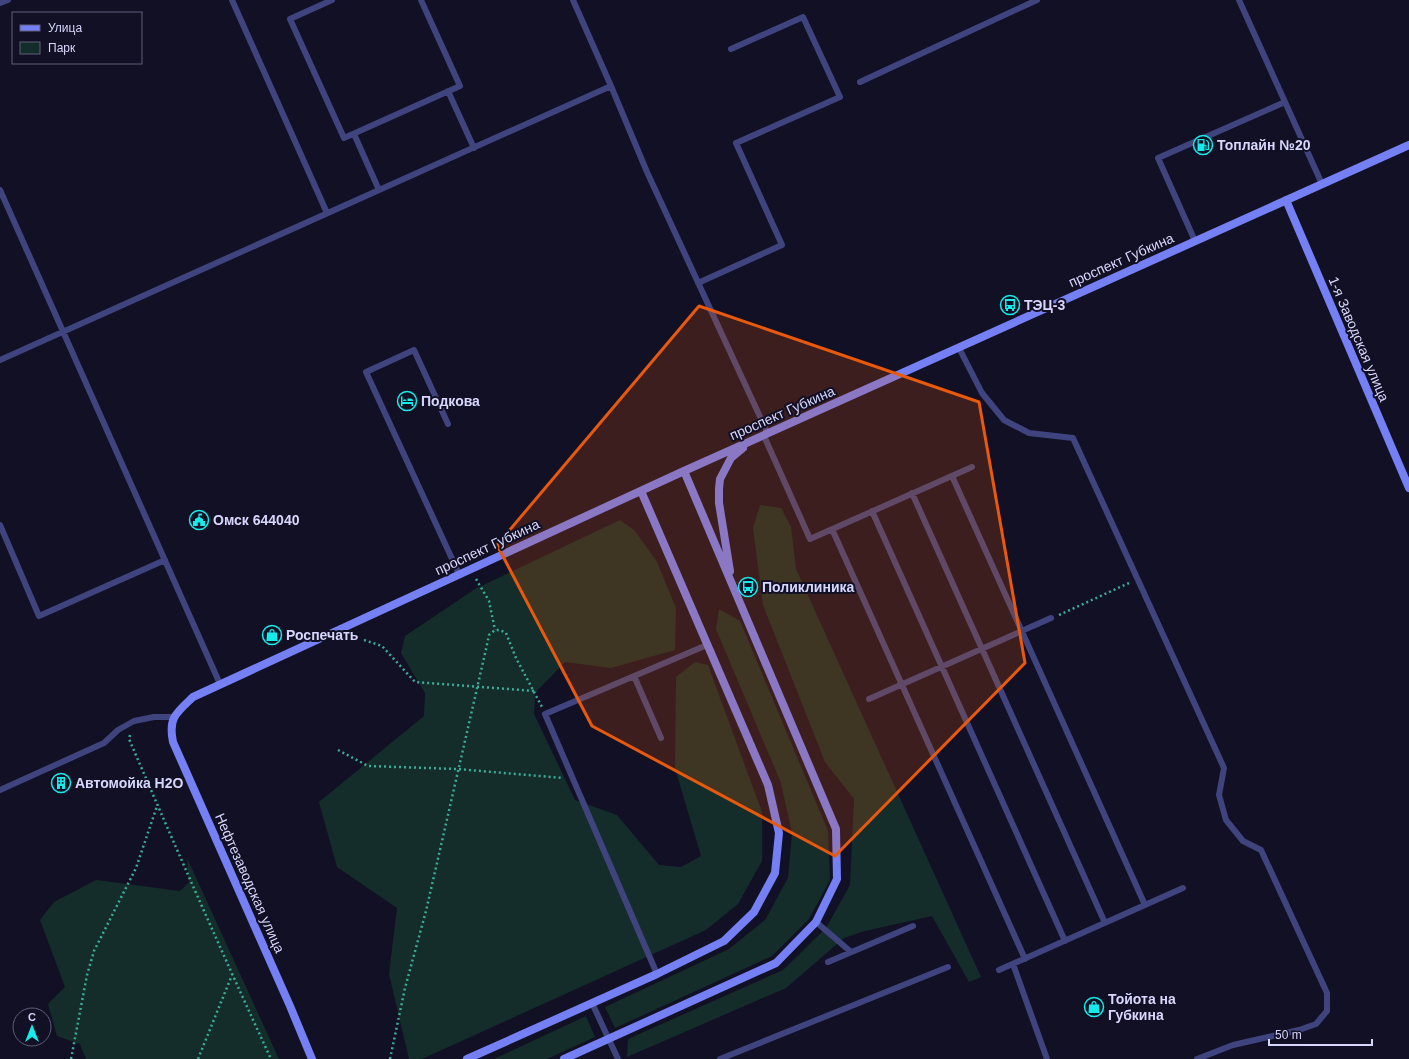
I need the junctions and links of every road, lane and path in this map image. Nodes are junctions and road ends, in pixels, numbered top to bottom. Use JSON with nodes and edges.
{"nodes":[{"id":1,"x":8,"y":0,"type":"edge"},
{"id":2,"x":232,"y":0,"type":"edge"},
{"id":3,"x":332,"y":0,"type":"edge"},
{"id":4,"x":421,"y":0,"type":"edge"},
{"id":5,"x":573,"y":0,"type":"edge"},
{"id":6,"x":1020,"y":0,"type":"edge"},
{"id":7,"x":1037,"y":0,"type":"edge"},
{"id":8,"x":1239,"y":0,"type":"edge"},
{"id":9,"x":0,"y":3,"type":"edge"},
{"id":10,"x":1023,"y":6,"type":"junction"},
{"id":11,"x":731,"y":49,"type":"dead end"},
{"id":12,"x":860,"y":82,"type":"dead end"},
{"id":13,"x":611,"y":86,"type":"junction"},
{"id":14,"x":448,"y":92,"type":"junction"},
{"id":15,"x":1285,"y":102,"type":"junction"},
{"id":16,"x":354,"y":134,"type":"junction"},
{"id":17,"x":1409,"y":145,"type":"edge"},
{"id":18,"x":474,"y":148,"type":"junction"},
{"id":19,"x":1322,"y":184,"type":"junction"},
{"id":20,"x":0,"y":190,"type":"edge"},
{"id":21,"x":379,"y":190,"type":"junction"},
{"id":22,"x":1286,"y":200,"type":"junction"},
{"id":23,"x":328,"y":213,"type":"junction"},
{"id":24,"x":1195,"y":241,"type":"junction"},
{"id":25,"x":698,"y":282,"type":"junction"},
{"id":26,"x":64,"y":332,"type":"junction"},
{"id":27,"x":958,"y":348,"type":"junction"},
{"id":28,"x":0,"y":360,"type":"edge"},
{"id":29,"x":448,"y":424,"type":"dead end"},
{"id":30,"x":766,"y":435,"type":"junction"},
{"id":31,"x":753,"y":441,"type":"junction"},
{"id":32,"x":972,"y":467,"type":"dead end"},
{"id":33,"x":684,"y":471,"type":"junction"},
{"id":34,"x":952,"y":476,"type":"junction"},
{"id":35,"x":1408,"y":485,"type":"edge"},
{"id":36,"x":641,"y":491,"type":"junction"},
{"id":37,"x":912,"y":493,"type":"junction"},
{"id":38,"x":872,"y":511,"type":"junction"},
{"id":39,"x":0,"y":526,"type":"edge"},
{"id":40,"x":832,"y":529,"type":"junction"},
{"id":41,"x":165,"y":560,"type":"junction"},
{"id":42,"x":470,"y":569,"type":"junction"},
{"id":43,"x":459,"y":574,"type":"junction"},
{"id":44,"x":1138,"y":580,"type":"junction"},
{"id":45,"x":732,"y":584,"type":"junction"},
{"id":46,"x":1051,"y":618,"type":"joint"},
{"id":47,"x":495,"y":630,"type":"junction"},
{"id":48,"x":1022,"y":631,"type":"junction"},
{"id":49,"x":364,"y":640,"type":"dead end"},
{"id":50,"x":707,"y":645,"type":"junction"},
{"id":51,"x":982,"y":649,"type":"junction"},
{"id":52,"x":942,"y":667,"type":"junction"},
{"id":53,"x":634,"y":676,"type":"junction"},
{"id":54,"x":220,"y":684,"type":"junction"},
{"id":55,"x":902,"y":685,"type":"junction"},
{"id":56,"x":477,"y":687,"type":"junction"},
{"id":57,"x":534,"y":691,"type":"junction"},
{"id":58,"x":870,"y":699,"type":"dead end"},
{"id":59,"x":545,"y":714,"type":"junction"},
{"id":60,"x":174,"y":717,"type":"junction"},
{"id":61,"x":134,"y":721,"type":"junction"},
{"id":62,"x":661,"y":738,"type":"dead end"},
{"id":63,"x":338,"y":750,"type":"dead end"},
{"id":64,"x":457,"y":769,"type":"junction"},
{"id":65,"x":573,"y":778,"type":"junction"},
{"id":66,"x":0,"y":790,"type":"edge"},
{"id":67,"x":158,"y":805,"type":"junction"},
{"id":68,"x":1184,"y":888,"type":"dead end"},
{"id":69,"x":1145,"y":905,"type":"junction"},
{"id":70,"x":816,"y":922,"type":"junction"},
{"id":71,"x":1105,"y":923,"type":"junction"},
{"id":72,"x":913,"y":926,"type":"dead end"},
{"id":73,"x":1065,"y":941,"type":"junction"},
{"id":74,"x":851,"y":952,"type":"junction"},
{"id":75,"x":1025,"y":958,"type":"junction"},
{"id":76,"x":828,"y":962,"type":"dead end"},
{"id":77,"x":1013,"y":964,"type":"junction"},
{"id":78,"x":948,"y":967,"type":"dead end"},
{"id":79,"x":999,"y":970,"type":"dead end"},
{"id":80,"x":232,"y":974,"type":"junction"},
{"id":81,"x":657,"y":974,"type":"junction"},
{"id":82,"x":592,"y":1003,"type":"junction"},
{"id":83,"x":609,"y":1039,"type":"junction"},
{"id":84,"x":71,"y":1059,"type":"edge"},
{"id":85,"x":198,"y":1059,"type":"edge"},
{"id":86,"x":271,"y":1059,"type":"edge"},
{"id":87,"x":312,"y":1059,"type":"edge"},
{"id":88,"x":390,"y":1059,"type":"edge"},
{"id":89,"x":467,"y":1059,"type":"edge"},
{"id":90,"x":564,"y":1059,"type":"edge"},
{"id":91,"x":618,"y":1059,"type":"edge"},
{"id":92,"x":720,"y":1059,"type":"edge"},
{"id":93,"x":1047,"y":1059,"type":"edge"},
{"id":94,"x":1197,"y":1059,"type":"edge"}],
"edges":[{"from":1,"to":9,"type":"lane"},
{"from":2,"to":23,"type":"lane"},
{"from":3,"to":16,"type":"lane"},
{"from":4,"to":14,"type":"lane"},
{"from":5,"to":13,"type":"lane"},
{"from":6,"to":10,"type":"lane"},
{"from":7,"to":10,"type":"lane"},
{"from":8,"to":15,"type":"lane"},
{"from":10,"to":12,"type":"lane"},
{"from":11,"to":25,"type":"lane"},
{"from":13,"to":18,"type":"lane"},
{"from":13,"to":25,"type":"lane"},
{"from":14,"to":16,"type":"lane"},
{"from":14,"to":18,"type":"lane"},
{"from":15,"to":19,"type":"lane"},
{"from":15,"to":24,"type":"lane"},
{"from":16,"to":21,"type":"lane"},
{"from":17,"to":19,"type":"main road","name":"проспект Губкина"},
{"from":18,"to":21,"type":"lane"},
{"from":19,"to":22,"type":"main road","name":"проспект Губкина"},
{"from":20,"to":26,"type":"lane"},
{"from":21,"to":23,"type":"lane"},
{"from":22,"to":24,"type":"main road","name":"проспект Губкина"},
{"from":22,"to":35,"type":"main road","name":"1-я Заводская улица"},
{"from":23,"to":26,"type":"lane"},
{"from":24,"to":27,"type":"main road","name":"проспект Губкина"},
{"from":25,"to":30,"type":"lane"},
{"from":26,"to":28,"type":"lane"},
{"from":26,"to":41,"type":"lane"},
{"from":27,"to":30,"type":"main road","name":"проспект Губкина"},
{"from":27,"to":44,"type":"lane"},
{"from":29,"to":43,"type":"lane"},
{"from":30,"to":31,"type":"main road","name":"проспект Губкина"},
{"from":30,"to":40,"type":"lane"},
{"from":31,"to":33,"type":"main road","name":"проспект Губкина"},
{"from":31,"to":45,"type":"main road"},
{"from":32,"to":34,"type":"lane"},
{"from":33,"to":36,"type":"main road","name":"проспект Губкина"},
{"from":33,"to":45,"type":"main road"},
{"from":34,"to":37,"type":"lane"},
{"from":34,"to":48,"type":"lane"},
{"from":36,"to":42,"type":"main road","name":"проспект Губкина"},
{"from":36,"to":50,"type":"main road"},
{"from":37,"to":38,"type":"lane"},
{"from":37,"to":51,"type":"lane"},
{"from":38,"to":40,"type":"lane"},
{"from":38,"to":52,"type":"lane"},
{"from":39,"to":41,"type":"lane"},
{"from":40,"to":55,"type":"lane"},
{"from":41,"to":54,"type":"lane"},
{"from":42,"to":43,"type":"main road","name":"проспект Губкина"},
{"from":42,"to":47,"type":"path"},
{"from":43,"to":54,"type":"main road","name":"проспект Губкина"},
{"from":44,"to":46,"type":"path"},
{"from":44,"to":94,"type":"lane"},
{"from":45,"to":70,"type":"main road"},
{"from":46,"to":48,"type":"lane"},
{"from":47,"to":56,"type":"path"},
{"from":47,"to":57,"type":"path"},
{"from":48,"to":51,"type":"lane"},
{"from":48,"to":69,"type":"lane"},
{"from":49,"to":56,"type":"path"},
{"from":50,"to":53,"type":"lane"},
{"from":50,"to":81,"type":"main road"},
{"from":51,"to":52,"type":"lane"},
{"from":51,"to":71,"type":"lane"},
{"from":52,"to":55,"type":"lane"},
{"from":52,"to":73,"type":"lane"},
{"from":53,"to":59,"type":"lane"},
{"from":53,"to":62,"type":"lane"},
{"from":54,"to":60,"type":"main road","name":"проспект Губкина"},
{"from":55,"to":58,"type":"lane"},
{"from":55,"to":75,"type":"lane"},
{"from":56,"to":57,"type":"path"},
{"from":56,"to":64,"type":"path"},
{"from":57,"to":59,"type":"path"},
{"from":59,"to":65,"type":"lane"},
{"from":60,"to":61,"type":"lane"},
{"from":60,"to":87,"type":"main road","name":"Нефтезаводская улица"},
{"from":61,"to":66,"type":"lane"},
{"from":61,"to":67,"type":"path"},
{"from":63,"to":64,"type":"path"},
{"from":64,"to":65,"type":"path"},
{"from":64,"to":88,"type":"path"},
{"from":65,"to":81,"type":"lane"},
{"from":67,"to":80,"type":"path"},
{"from":67,"to":84,"type":"path"},
{"from":68,"to":69,"type":"lane"},
{"from":69,"to":71,"type":"lane"},
{"from":70,"to":74,"type":"lane"},
{"from":70,"to":83,"type":"main road"},
{"from":71,"to":73,"type":"lane"},
{"from":72,"to":74,"type":"lane"},
{"from":73,"to":75,"type":"lane"},
{"from":74,"to":76,"type":"lane"},
{"from":75,"to":77,"type":"lane"},
{"from":77,"to":79,"type":"lane"},
{"from":77,"to":93,"type":"lane"},
{"from":78,"to":92,"type":"lane"},
{"from":80,"to":85,"type":"path"},
{"from":80,"to":86,"type":"path"},
{"from":81,"to":82,"type":"main road"},
{"from":82,"to":83,"type":"lane"},
{"from":82,"to":89,"type":"main road"},
{"from":83,"to":90,"type":"main road"},
{"from":83,"to":91,"type":"lane"}]}
